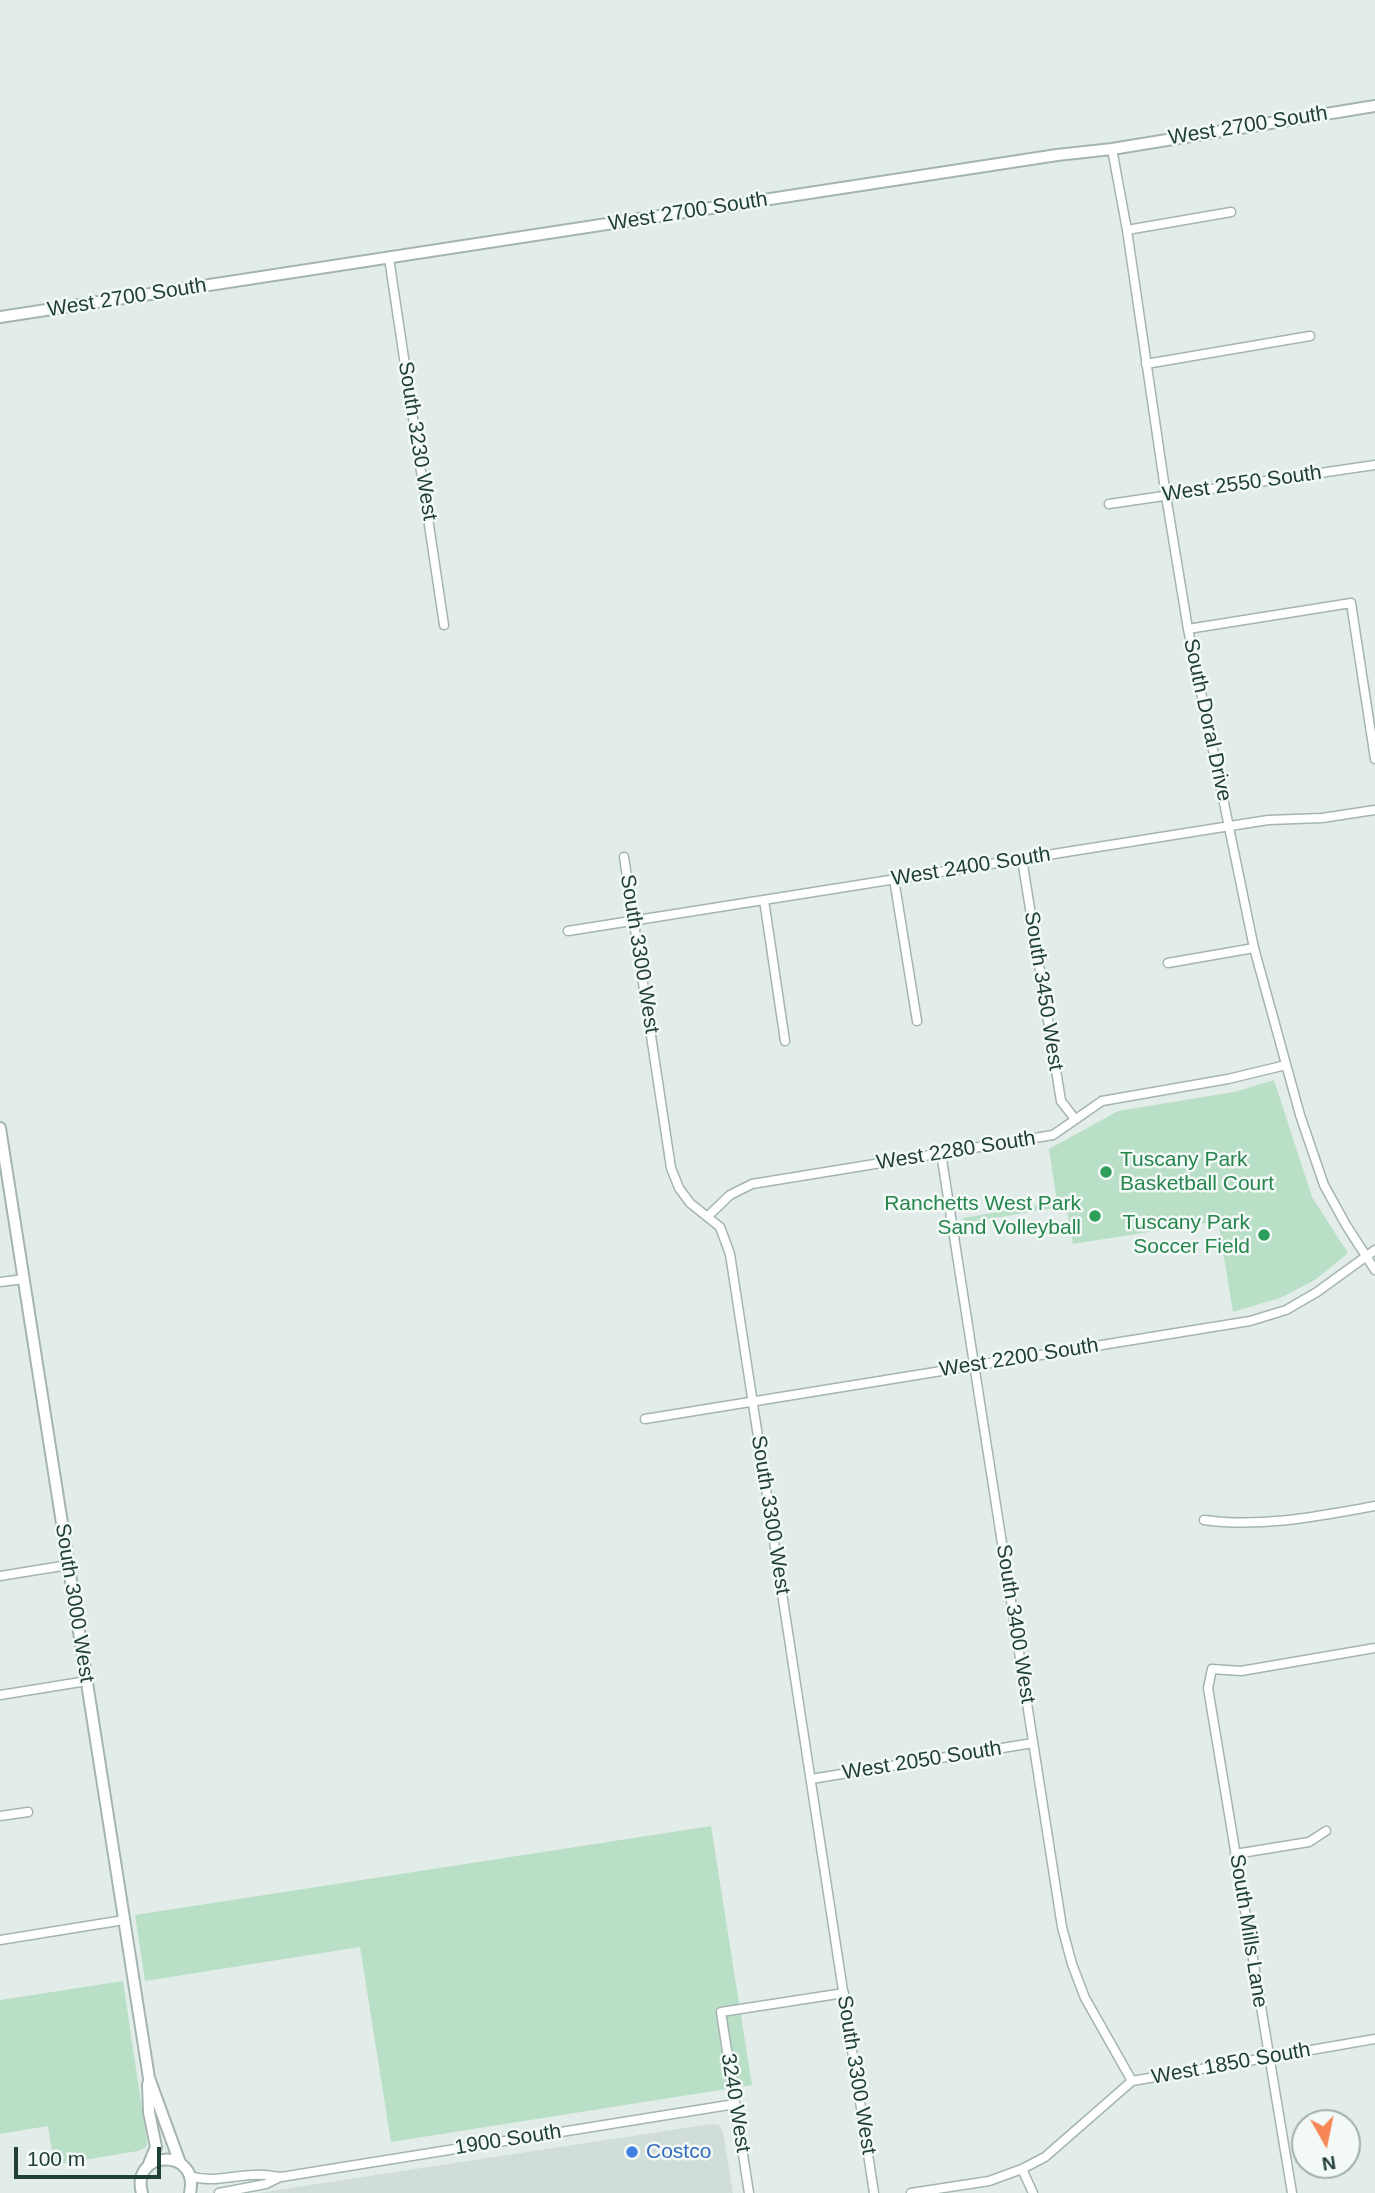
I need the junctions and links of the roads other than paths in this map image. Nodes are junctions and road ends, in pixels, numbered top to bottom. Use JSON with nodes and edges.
{"nodes":[{"id":1,"x":1375,"y":106,"type":"edge"},
{"id":2,"x":1112,"y":149,"type":"junction"},
{"id":3,"x":1231,"y":212,"type":"dead end"},
{"id":4,"x":1127,"y":230,"type":"junction"},
{"id":5,"x":389,"y":258,"type":"junction"},
{"id":6,"x":0,"y":317,"type":"edge"},
{"id":7,"x":1310,"y":336,"type":"dead end"},
{"id":8,"x":1146,"y":364,"type":"junction"},
{"id":9,"x":1375,"y":465,"type":"edge"},
{"id":10,"x":1166,"y":496,"type":"junction"},
{"id":11,"x":1109,"y":504,"type":"dead end"},
{"id":12,"x":444,"y":625,"type":"dead end"},
{"id":13,"x":1188,"y":629,"type":"junction"},
{"id":14,"x":1375,"y":759,"type":"edge"},
{"id":15,"x":1375,"y":810,"type":"edge"},
{"id":16,"x":1229,"y":826,"type":"junction"},
{"id":17,"x":624,"y":856,"type":"dead end"},
{"id":18,"x":1021,"y":859,"type":"junction"},
{"id":19,"x":894,"y":879,"type":"junction"},
{"id":20,"x":764,"y":900,"type":"junction"},
{"id":21,"x":634,"y":920,"type":"junction"},
{"id":22,"x":568,"y":930,"type":"dead end"},
{"id":23,"x":1254,"y":948,"type":"junction"},
{"id":24,"x":1168,"y":963,"type":"dead end"},
{"id":25,"x":916,"y":1021,"type":"dead end"},
{"id":26,"x":786,"y":1041,"type":"dead end"},
{"id":27,"x":1286,"y":1065,"type":"junction"},
{"id":28,"x":1075,"y":1119,"type":"junction"},
{"id":29,"x":0,"y":1128,"type":"edge"},
{"id":30,"x":942,"y":1153,"type":"junction"},
{"id":31,"x":708,"y":1216,"type":"junction"},
{"id":32,"x":1371,"y":1253,"type":"edge"},
{"id":33,"x":1375,"y":1270,"type":"edge"},
{"id":34,"x":24,"y":1279,"type":"junction"},
{"id":35,"x":0,"y":1282,"type":"edge"},
{"id":36,"x":975,"y":1365,"type":"junction"},
{"id":37,"x":753,"y":1401,"type":"junction"},
{"id":38,"x":645,"y":1419,"type":"dead end"},
{"id":39,"x":1375,"y":1506,"type":"edge"},
{"id":40,"x":1204,"y":1520,"type":"dead end"},
{"id":41,"x":68,"y":1566,"type":"junction"},
{"id":42,"x":0,"y":1576,"type":"edge"},
{"id":43,"x":1375,"y":1648,"type":"edge"},
{"id":44,"x":87,"y":1681,"type":"junction"},
{"id":45,"x":0,"y":1695,"type":"edge"},
{"id":46,"x":1033,"y":1744,"type":"junction"},
{"id":47,"x":811,"y":1779,"type":"junction"},
{"id":48,"x":27,"y":1812,"type":"dead end"},
{"id":49,"x":0,"y":1816,"type":"edge"},
{"id":50,"x":1326,"y":1831,"type":"dead end"},
{"id":51,"x":1235,"y":1854,"type":"junction"},
{"id":52,"x":124,"y":1920,"type":"junction"},
{"id":53,"x":0,"y":1940,"type":"edge"},
{"id":54,"x":844,"y":1993,"type":"junction"},
{"id":55,"x":1375,"y":2039,"type":"edge"},
{"id":56,"x":1269,"y":2057,"type":"junction"},
{"id":57,"x":149,"y":2078,"type":"junction"},
{"id":58,"x":1132,"y":2081,"type":"junction"},
{"id":59,"x":735,"y":2104,"type":"junction"},
{"id":60,"x":180,"y":2163,"type":"junction"},
{"id":61,"x":148,"y":2166,"type":"junction"},
{"id":62,"x":1022,"y":2169,"type":"junction"},
{"id":63,"x":190,"y":2176,"type":"junction"},
{"id":64,"x":281,"y":2177,"type":"junction"},
{"id":65,"x":142,"y":2193,"type":"edge"},
{"id":66,"x":190,"y":2193,"type":"edge"},
{"id":67,"x":219,"y":2193,"type":"edge"},
{"id":68,"x":749,"y":2193,"type":"edge"},
{"id":69,"x":874,"y":2193,"type":"edge"},
{"id":70,"x":911,"y":2193,"type":"edge"},
{"id":71,"x":1033,"y":2193,"type":"edge"},
{"id":72,"x":1292,"y":2193,"type":"edge"}],
"edges":[{"from":1,"to":2,"type":"street","name":"West 2700 South"},
{"from":2,"to":4,"type":"street","name":"South Doral Drive"},
{"from":2,"to":5,"type":"street","name":"West 2700 South"},
{"from":3,"to":4,"type":"street"},
{"from":4,"to":8,"type":"street","name":"South Doral Drive"},
{"from":5,"to":6,"type":"street","name":"West 2700 South"},
{"from":5,"to":12,"type":"street","name":"South 3230 West"},
{"from":7,"to":8,"type":"street"},
{"from":8,"to":10,"type":"street","name":"South Doral Drive"},
{"from":9,"to":10,"type":"street","name":"West 2550 South"},
{"from":10,"to":11,"type":"street","name":"West 2550 South"},
{"from":10,"to":13,"type":"street","name":"South Doral Drive"},
{"from":13,"to":14,"type":"street"},
{"from":13,"to":16,"type":"street","name":"South Doral Drive"},
{"from":15,"to":16,"type":"street","name":"West 2400 South"},
{"from":16,"to":18,"type":"street","name":"West 2400 South"},
{"from":16,"to":23,"type":"street","name":"South Doral Drive"},
{"from":17,"to":21,"type":"street","name":"South 3300 West"},
{"from":18,"to":19,"type":"street","name":"West 2400 South"},
{"from":18,"to":28,"type":"street","name":"South 3450 West"},
{"from":19,"to":20,"type":"street","name":"West 2400 South"},
{"from":19,"to":25,"type":"street"},
{"from":20,"to":21,"type":"street","name":"West 2400 South"},
{"from":20,"to":26,"type":"street"},
{"from":21,"to":22,"type":"street","name":"West 2400 South"},
{"from":21,"to":31,"type":"street","name":"South 3300 West"},
{"from":23,"to":24,"type":"street"},
{"from":23,"to":27,"type":"street","name":"South Doral Drive"},
{"from":27,"to":28,"type":"street","name":"West 2280 South"},
{"from":27,"to":32,"type":"street","name":"South Doral Drive"},
{"from":28,"to":30,"type":"street","name":"West 2280 South"},
{"from":29,"to":34,"type":"street","name":"South 3000 West"},
{"from":30,"to":31,"type":"street","name":"West 2280 South"},
{"from":30,"to":36,"type":"street","name":"South 3400 West"},
{"from":31,"to":37,"type":"street","name":"South 3300 West"},
{"from":32,"to":33,"type":"street","name":"South Doral Drive"},
{"from":32,"to":36,"type":"street","name":"West 2200 South"},
{"from":34,"to":35,"type":"street"},
{"from":34,"to":41,"type":"street","name":"South 3000 West"},
{"from":36,"to":37,"type":"street","name":"West 2200 South"},
{"from":36,"to":46,"type":"street","name":"South 3400 West"},
{"from":37,"to":38,"type":"street","name":"West 2200 South"},
{"from":37,"to":47,"type":"street","name":"South 3300 West"},
{"from":39,"to":40,"type":"street"},
{"from":41,"to":42,"type":"street"},
{"from":41,"to":44,"type":"street","name":"South 3000 West"},
{"from":43,"to":51,"type":"street","name":"South Mills Lane"},
{"from":44,"to":45,"type":"street"},
{"from":44,"to":52,"type":"street","name":"South 3000 West"},
{"from":46,"to":47,"type":"street","name":"West 2050 South"},
{"from":46,"to":58,"type":"street","name":"South 3400 West"},
{"from":47,"to":54,"type":"street","name":"South 3300 West"},
{"from":48,"to":49,"type":"street"},
{"from":50,"to":51,"type":"street"},
{"from":51,"to":56,"type":"street","name":"South Mills Lane"},
{"from":52,"to":53,"type":"street"},
{"from":52,"to":57,"type":"street","name":"South 3000 West"},
{"from":54,"to":59,"type":"street","name":"3240 West"},
{"from":54,"to":69,"type":"street","name":"South 3300 West"},
{"from":55,"to":56,"type":"street","name":"West 1850 South"},
{"from":56,"to":58,"type":"street","name":"West 1850 South"},
{"from":56,"to":72,"type":"street","name":"South Mills Lane"},
{"from":57,"to":60,"type":"street","name":"South 3000 West"},
{"from":57,"to":61,"type":"street","name":"South 3000 West"},
{"from":58,"to":62,"type":"street","name":"West 1850 South"},
{"from":59,"to":64,"type":"street","name":"1900 South"},
{"from":59,"to":68,"type":"street","name":"3240 West"},
{"from":60,"to":61,"type":"street"},
{"from":60,"to":63,"type":"street","name":"South 3000 West"},
{"from":61,"to":65,"type":"street","name":"South 3000 West"},
{"from":62,"to":70,"type":"street","name":"West 1850 South"},
{"from":62,"to":71,"type":"street"},
{"from":63,"to":64,"type":"street"},
{"from":63,"to":66,"type":"street"},
{"from":64,"to":67,"type":"street"}]}
